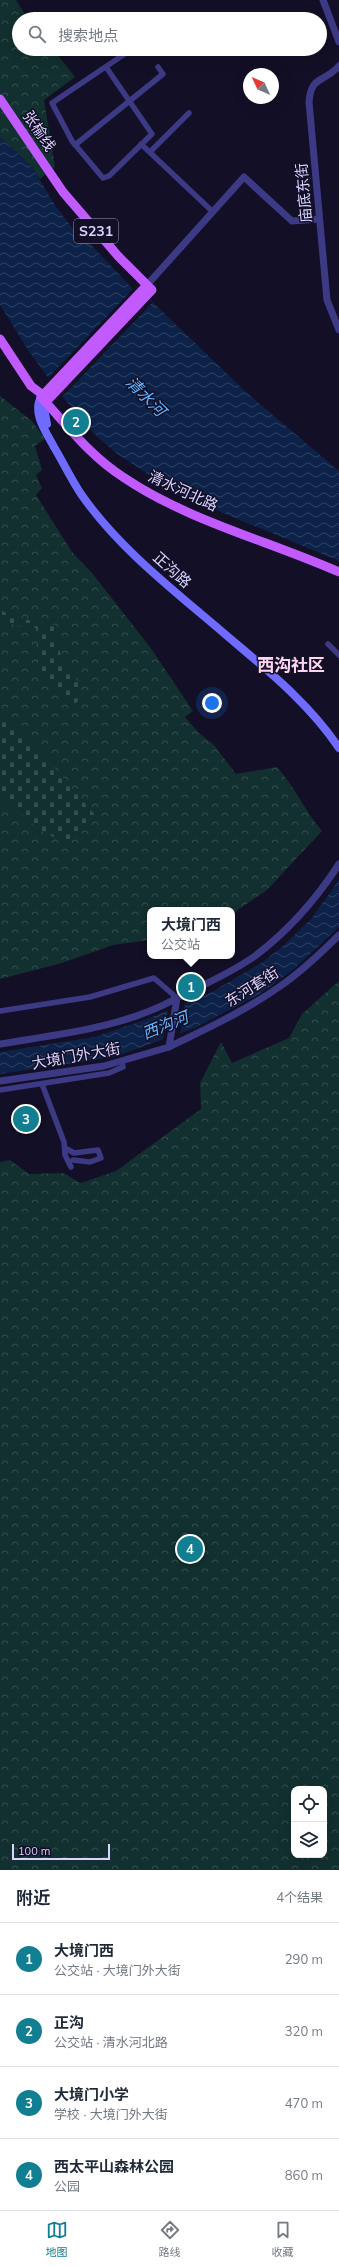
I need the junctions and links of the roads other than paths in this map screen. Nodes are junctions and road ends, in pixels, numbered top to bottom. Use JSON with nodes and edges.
{"nodes":[{"id":1,"x":323,"y":0,"type":"edge"},
{"id":2,"x":339,"y":42,"type":"edge"},
{"id":3,"x":122,"y":56,"type":"edge"},
{"id":4,"x":339,"y":66,"type":"edge"},
{"id":5,"x":106,"y":67,"type":"junction"},
{"id":6,"x":158,"y":67,"type":"dead end"},
{"id":7,"x":0,"y":99,"type":"edge"},
{"id":8,"x":130,"y":102,"type":"junction"},
{"id":9,"x":190,"y":113,"type":"dead end"},
{"id":10,"x":141,"y":144,"type":"junction"},
{"id":11,"x":75,"y":145,"type":"junction"},
{"id":12,"x":150,"y":152,"type":"junction"},
{"id":13,"x":212,"y":211,"type":"junction"},
{"id":14,"x":319,"y":219,"type":"junction"},
{"id":15,"x":145,"y":289,"type":"junction"},
{"id":16,"x":339,"y":330,"type":"edge"},
{"id":17,"x":0,"y":339,"type":"edge"},
{"id":18,"x":45,"y":397,"type":"junction"},
{"id":19,"x":339,"y":567,"type":"edge"},
{"id":20,"x":339,"y":572,"type":"edge"},
{"id":21,"x":328,"y":644,"type":"dead end"},
{"id":22,"x":339,"y":655,"type":"edge"},
{"id":23,"x":339,"y":739,"type":"edge"},
{"id":24,"x":339,"y":748,"type":"edge"},
{"id":25,"x":339,"y":864,"type":"edge"},
{"id":26,"x":339,"y":935,"type":"edge"},
{"id":27,"x":177,"y":998,"type":"junction"},
{"id":28,"x":0,"y":1011,"type":"edge"},
{"id":29,"x":0,"y":1044,"type":"edge"},
{"id":30,"x":169,"y":1047,"type":"junction"},
{"id":31,"x":122,"y":1061,"type":"junction"},
{"id":32,"x":0,"y":1081,"type":"edge"},
{"id":33,"x":42,"y":1084,"type":"junction"},
{"id":34,"x":0,"y":1090,"type":"edge"},
{"id":35,"x":65,"y":1148,"type":"junction"},
{"id":36,"x":73,"y":1160,"type":"dead end"},
{"id":37,"x":71,"y":1167,"type":"dead end"}],
"edges":[{"from":1,"to":2,"type":"street"},
{"from":3,"to":5,"type":"street"},
{"from":4,"to":14,"type":"street","name":"庙底东街"},
{"from":5,"to":8,"type":"street"},
{"from":5,"to":11,"type":"street"},
{"from":6,"to":8,"type":"street"},
{"from":7,"to":15,"type":"main road","name":"张榆线","number":"S231"},
{"from":8,"to":10,"type":"street"},
{"from":8,"to":11,"type":"street"},
{"from":9,"to":12,"type":"street"},
{"from":10,"to":11,"type":"street"},
{"from":10,"to":12,"type":"street"},
{"from":12,"to":13,"type":"street"},
{"from":13,"to":14,"type":"street"},
{"from":13,"to":15,"type":"street"},
{"from":14,"to":16,"type":"street","name":"庙底东街"},
{"from":15,"to":18,"type":"main road"},
{"from":17,"to":18,"type":"main road"},
{"from":18,"to":19,"type":"main road","name":"清水河北路"},
{"from":18,"to":20,"type":"main road","name":"清水河北路"},
{"from":18,"to":23,"type":"main road","name":"正沟路"},
{"from":18,"to":24,"type":"main road","name":"正沟路"},
{"from":21,"to":22,"type":"street"},
{"from":25,"to":27,"type":"street"},
{"from":26,"to":30,"type":"street","name":"东河套街"},
{"from":27,"to":28,"type":"street"},
{"from":27,"to":29,"type":"street"},
{"from":27,"to":30,"type":"street"},
{"from":30,"to":31,"type":"street","name":"大境门外大街"},
{"from":31,"to":32,"type":"street","name":"大境门外大街"},
{"from":31,"to":33,"type":"street"},
{"from":33,"to":34,"type":"street"},
{"from":33,"to":35,"type":"street"},
{"from":35,"to":36,"type":"street"},
{"from":35,"to":37,"type":"street"}]}
